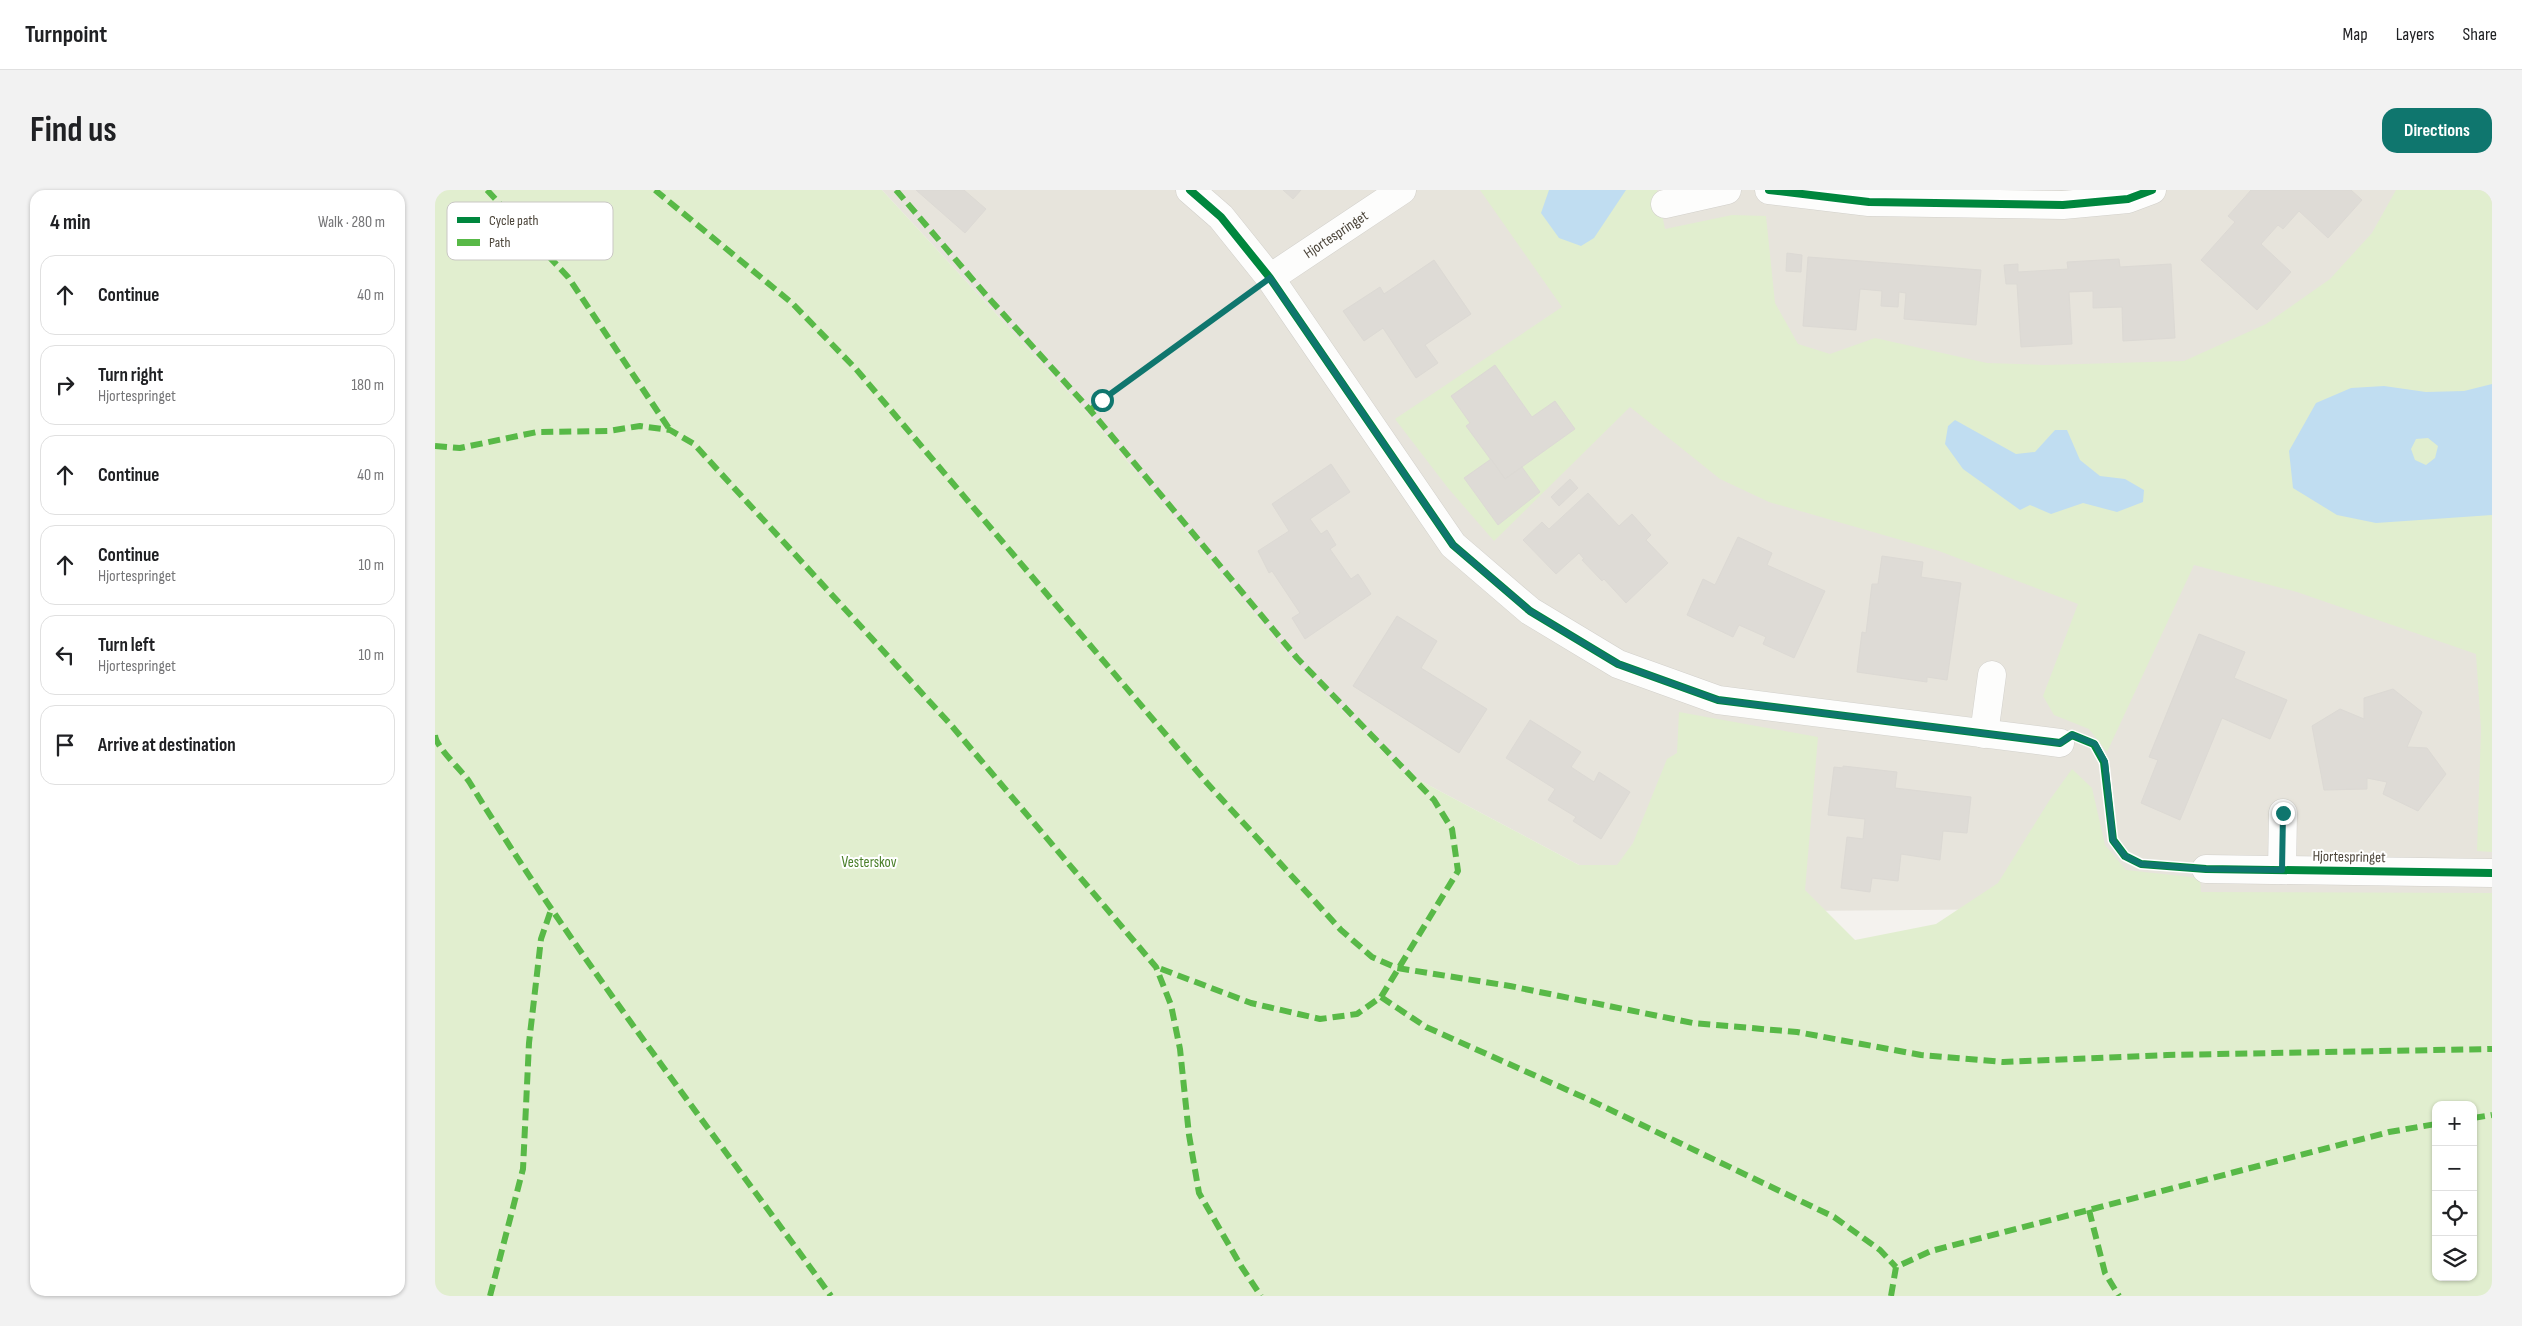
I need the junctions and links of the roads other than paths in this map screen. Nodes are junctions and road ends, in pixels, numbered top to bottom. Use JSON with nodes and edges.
{"nodes":[{"id":1,"x":1190,"y":190,"type":"edge"},
{"id":2,"x":1402,"y":190,"type":"edge"},
{"id":3,"x":1727,"y":190,"type":"edge"},
{"id":4,"x":1769,"y":190,"type":"edge"},
{"id":5,"x":2152,"y":190,"type":"edge"},
{"id":6,"x":1665,"y":204,"type":"dead end"},
{"id":7,"x":1270,"y":278,"type":"junction"},
{"id":8,"x":1992,"y":675,"type":"dead end"},
{"id":9,"x":1984,"y":734,"type":"junction"},
{"id":10,"x":2060,"y":743,"type":"dead end"},
{"id":11,"x":2283,"y":813,"type":"dead end"},
{"id":12,"x":2206,"y":869,"type":"dead end"},
{"id":13,"x":2282,"y":870,"type":"junction"},
{"id":14,"x":2492,"y":873,"type":"edge"}],
"edges":[{"from":1,"to":7,"type":"street"},
{"from":2,"to":7,"type":"street","name":"Hjortespringet"},
{"from":3,"to":6,"type":"street"},
{"from":4,"to":5,"type":"street"},
{"from":7,"to":9,"type":"street"},
{"from":8,"to":9,"type":"street"},
{"from":9,"to":10,"type":"street"},
{"from":11,"to":13,"type":"street"},
{"from":12,"to":13,"type":"street","name":"Hjortespringet"},
{"from":13,"to":14,"type":"street","name":"Hjortespringet"}]}
